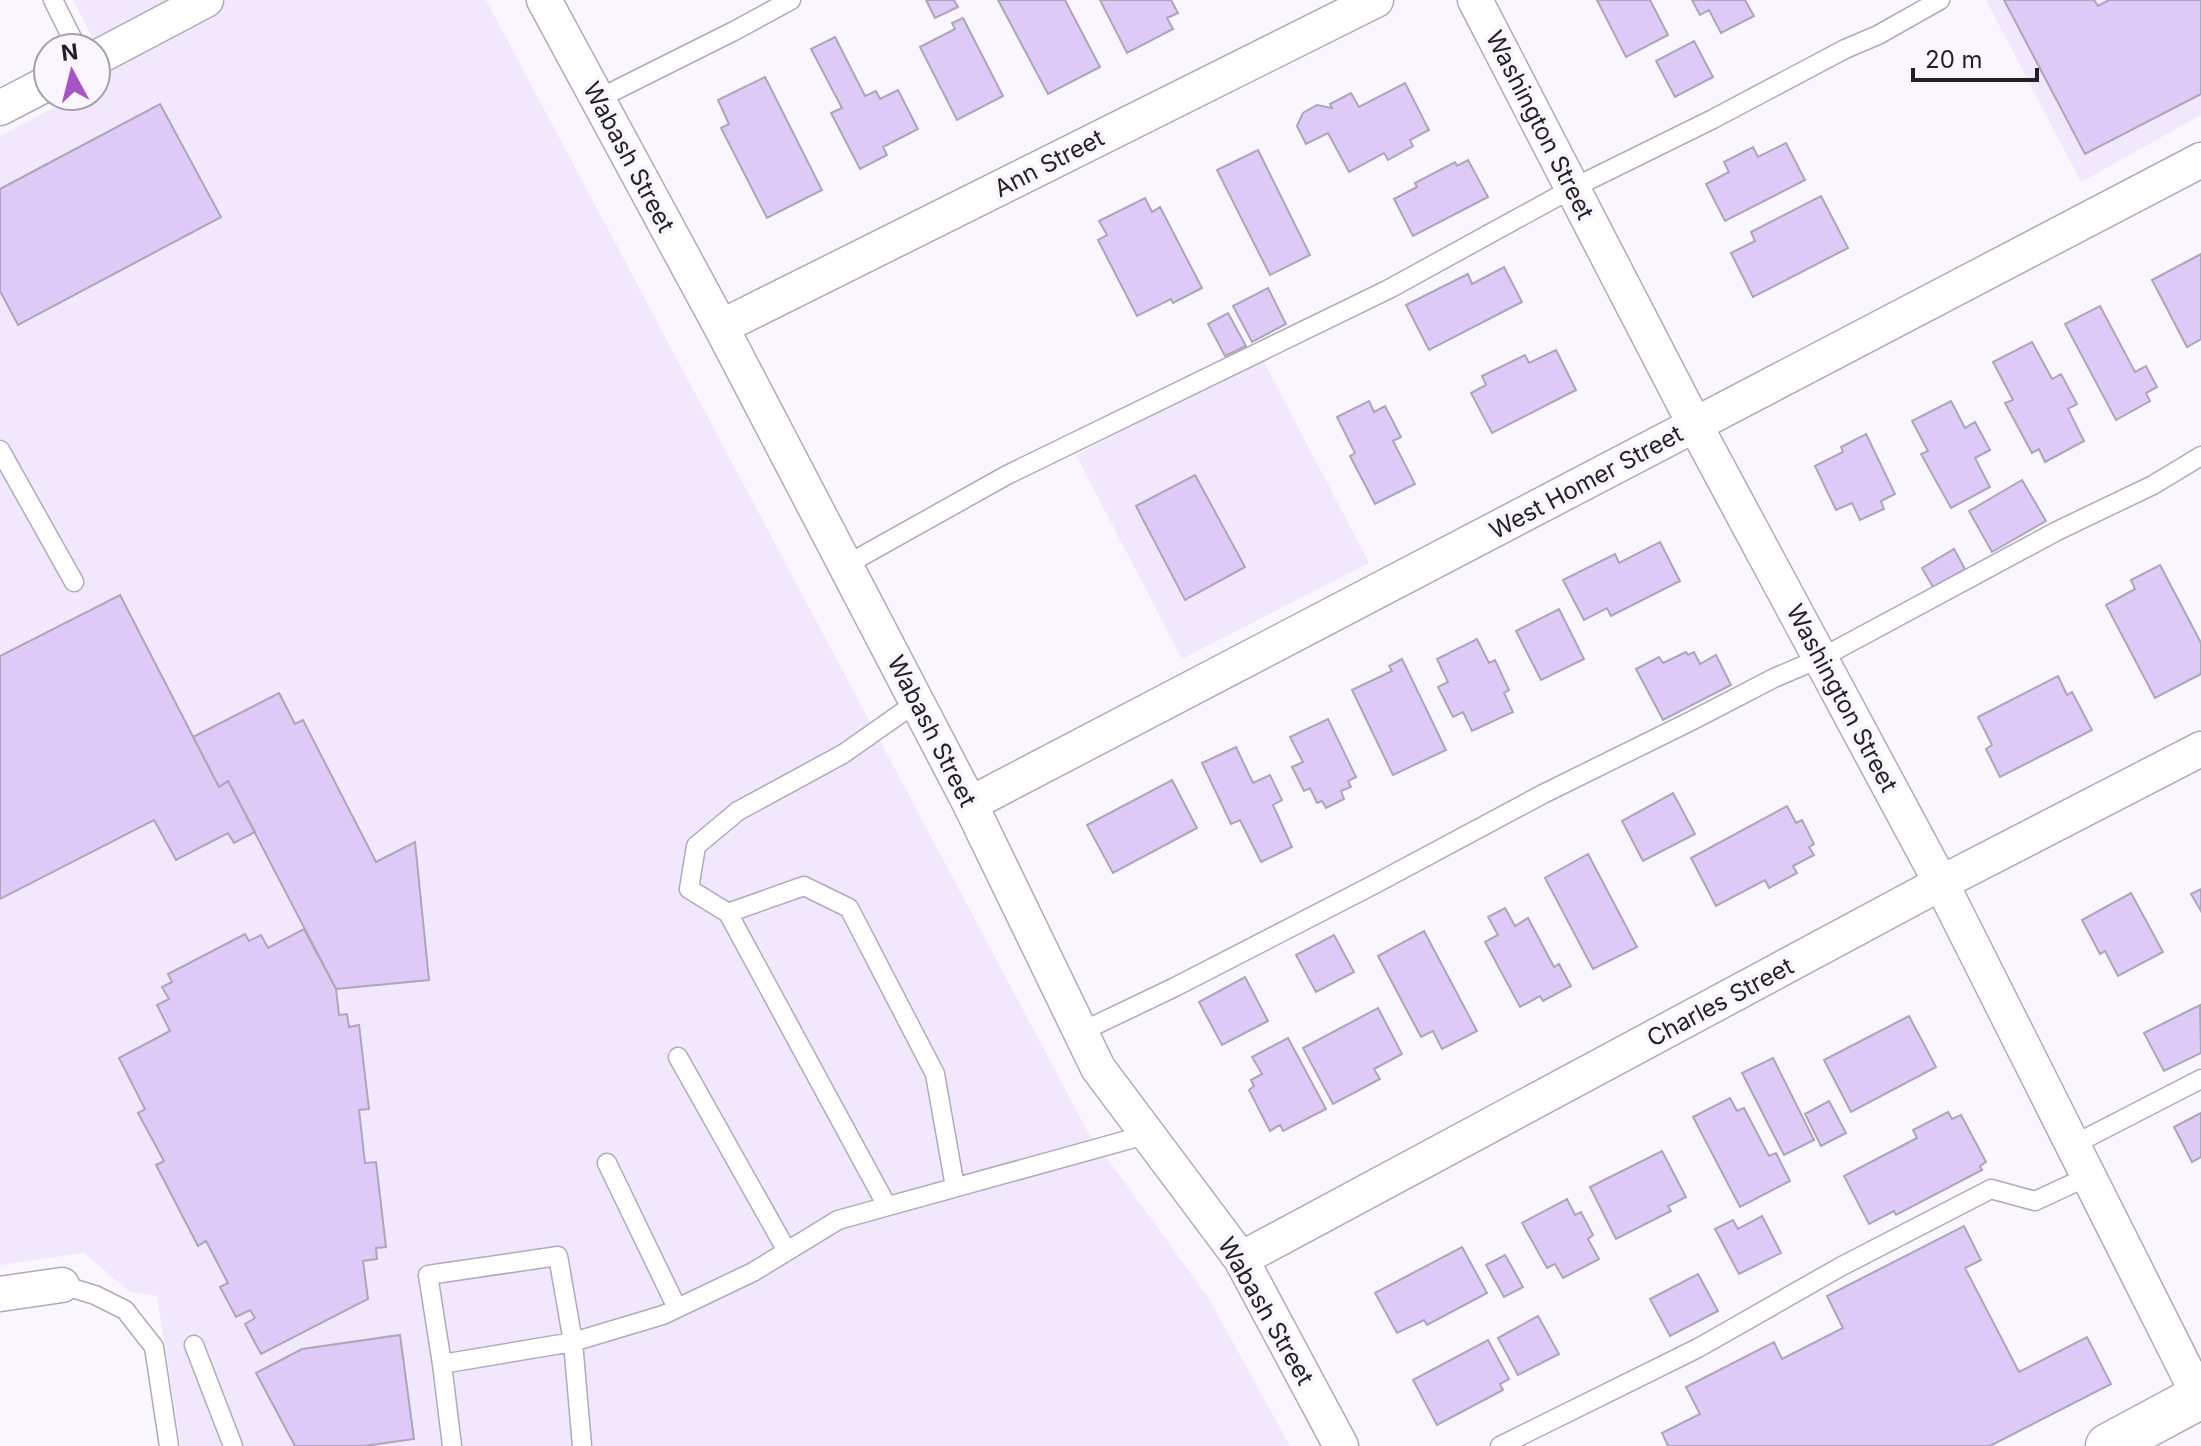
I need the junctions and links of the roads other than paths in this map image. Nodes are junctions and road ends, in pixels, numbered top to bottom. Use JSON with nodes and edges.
{"nodes":[{"id":1,"x":53,"y":0,"type":"edge"},
{"id":2,"x":206,"y":0,"type":"edge"},
{"id":3,"x":544,"y":0,"type":"edge"},
{"id":4,"x":791,"y":0,"type":"edge"},
{"id":5,"x":1376,"y":0,"type":"edge"},
{"id":6,"x":1475,"y":0,"type":"edge"},
{"id":7,"x":1940,"y":0,"type":"edge"},
{"id":8,"x":69,"y":32,"type":"edge"},
{"id":9,"x":112,"y":50,"type":"edge"},
{"id":10,"x":32,"y":91,"type":"edge"},
{"id":11,"x":598,"y":99,"type":"junction"},
{"id":12,"x":0,"y":108,"type":"edge"},
{"id":13,"x":2201,"y":160,"type":"edge"},
{"id":14,"x":1573,"y":188,"type":"junction"},
{"id":15,"x":721,"y":327,"type":"junction"},
{"id":16,"x":1695,"y":425,"type":"junction"},
{"id":17,"x":0,"y":450,"type":"edge"},
{"id":18,"x":2201,"y":456,"type":"edge"},
{"id":19,"x":846,"y":565,"type":"junction"},
{"id":20,"x":74,"y":582,"type":"dead end"},
{"id":21,"x":1821,"y":658,"type":"junction"},
{"id":22,"x":917,"y":702,"type":"junction"},
{"id":23,"x":2201,"y":749,"type":"edge"},
{"id":24,"x":970,"y":804,"type":"junction"},
{"id":25,"x":1941,"y":883,"type":"junction"},
{"id":26,"x":728,"y":913,"type":"junction"},
{"id":27,"x":1081,"y":1032,"type":"junction"},
{"id":28,"x":678,"y":1057,"type":"dead end"},
{"id":29,"x":2201,"y":1079,"type":"edge"},
{"id":30,"x":1149,"y":1134,"type":"junction"},
{"id":31,"x":2073,"y":1145,"type":"junction"},
{"id":32,"x":607,"y":1163,"type":"dead end"},
{"id":33,"x":2089,"y":1176,"type":"junction"},
{"id":34,"x":955,"y":1187,"type":"junction"},
{"id":35,"x":887,"y":1206,"type":"junction"},
{"id":36,"x":787,"y":1251,"type":"junction"},
{"id":37,"x":1241,"y":1259,"type":"junction"},
{"id":38,"x":62,"y":1285,"type":"joint"},
{"id":39,"x":0,"y":1294,"type":"edge"},
{"id":40,"x":677,"y":1308,"type":"junction"},
{"id":41,"x":573,"y":1342,"type":"junction"},
{"id":42,"x":194,"y":1345,"type":"dead end"},
{"id":43,"x":442,"y":1364,"type":"junction"},
{"id":44,"x":2200,"y":1398,"type":"edge"},
{"id":45,"x":169,"y":1446,"type":"edge"},
{"id":46,"x":233,"y":1446,"type":"edge"},
{"id":47,"x":452,"y":1446,"type":"edge"},
{"id":48,"x":582,"y":1446,"type":"edge"},
{"id":49,"x":1341,"y":1446,"type":"edge"},
{"id":50,"x":1500,"y":1446,"type":"edge"},
{"id":51,"x":2108,"y":1446,"type":"edge"}],
"edges":[{"from":1,"to":8,"type":"lane"},
{"from":2,"to":9,"type":"street"},
{"from":3,"to":11,"type":"street","name":"Wabash Street"},
{"from":4,"to":11,"type":"lane"},
{"from":5,"to":15,"type":"street","name":"Ann Street"},
{"from":6,"to":14,"type":"street","name":"Washington Street"},
{"from":7,"to":14,"type":"lane"},
{"from":10,"to":12,"type":"street"},
{"from":11,"to":15,"type":"street","name":"Wabash Street"},
{"from":13,"to":16,"type":"street","name":"West Homer Street"},
{"from":14,"to":16,"type":"street","name":"Washington Street"},
{"from":14,"to":19,"type":"lane"},
{"from":15,"to":19,"type":"street","name":"Wabash Street"},
{"from":16,"to":21,"type":"street","name":"Washington Street"},
{"from":16,"to":24,"type":"street","name":"West Homer Street"},
{"from":17,"to":20,"type":"lane"},
{"from":18,"to":21,"type":"lane"},
{"from":19,"to":22,"type":"street","name":"Wabash Street"},
{"from":21,"to":25,"type":"street","name":"Washington Street"},
{"from":21,"to":27,"type":"lane"},
{"from":22,"to":24,"type":"street","name":"Wabash Street"},
{"from":22,"to":26,"type":"lane"},
{"from":23,"to":25,"type":"street","name":"Charles Street"},
{"from":24,"to":27,"type":"street","name":"Wabash Street"},
{"from":25,"to":31,"type":"street","name":"Washington Street"},
{"from":25,"to":37,"type":"street","name":"Charles Street"},
{"from":26,"to":34,"type":"lane"},
{"from":26,"to":35,"type":"lane"},
{"from":27,"to":30,"type":"street","name":"Wabash Street"},
{"from":28,"to":36,"type":"lane"},
{"from":29,"to":31,"type":"lane"},
{"from":30,"to":34,"type":"lane"},
{"from":30,"to":37,"type":"street","name":"Wabash Street"},
{"from":31,"to":33,"type":"street","name":"Washington Street"},
{"from":32,"to":40,"type":"lane"},
{"from":33,"to":44,"type":"street","name":"Washington Street"},
{"from":33,"to":50,"type":"lane"},
{"from":34,"to":35,"type":"lane"},
{"from":35,"to":36,"type":"lane"},
{"from":36,"to":40,"type":"lane"},
{"from":37,"to":49,"type":"street","name":"Wabash Street"},
{"from":38,"to":39,"type":"street"},
{"from":38,"to":45,"type":"lane"},
{"from":40,"to":41,"type":"lane"},
{"from":41,"to":43,"type":"lane"},
{"from":41,"to":43,"type":"lane"},
{"from":41,"to":48,"type":"lane"},
{"from":42,"to":46,"type":"lane"},
{"from":43,"to":47,"type":"lane"},
{"from":44,"to":51,"type":"street"}]}
